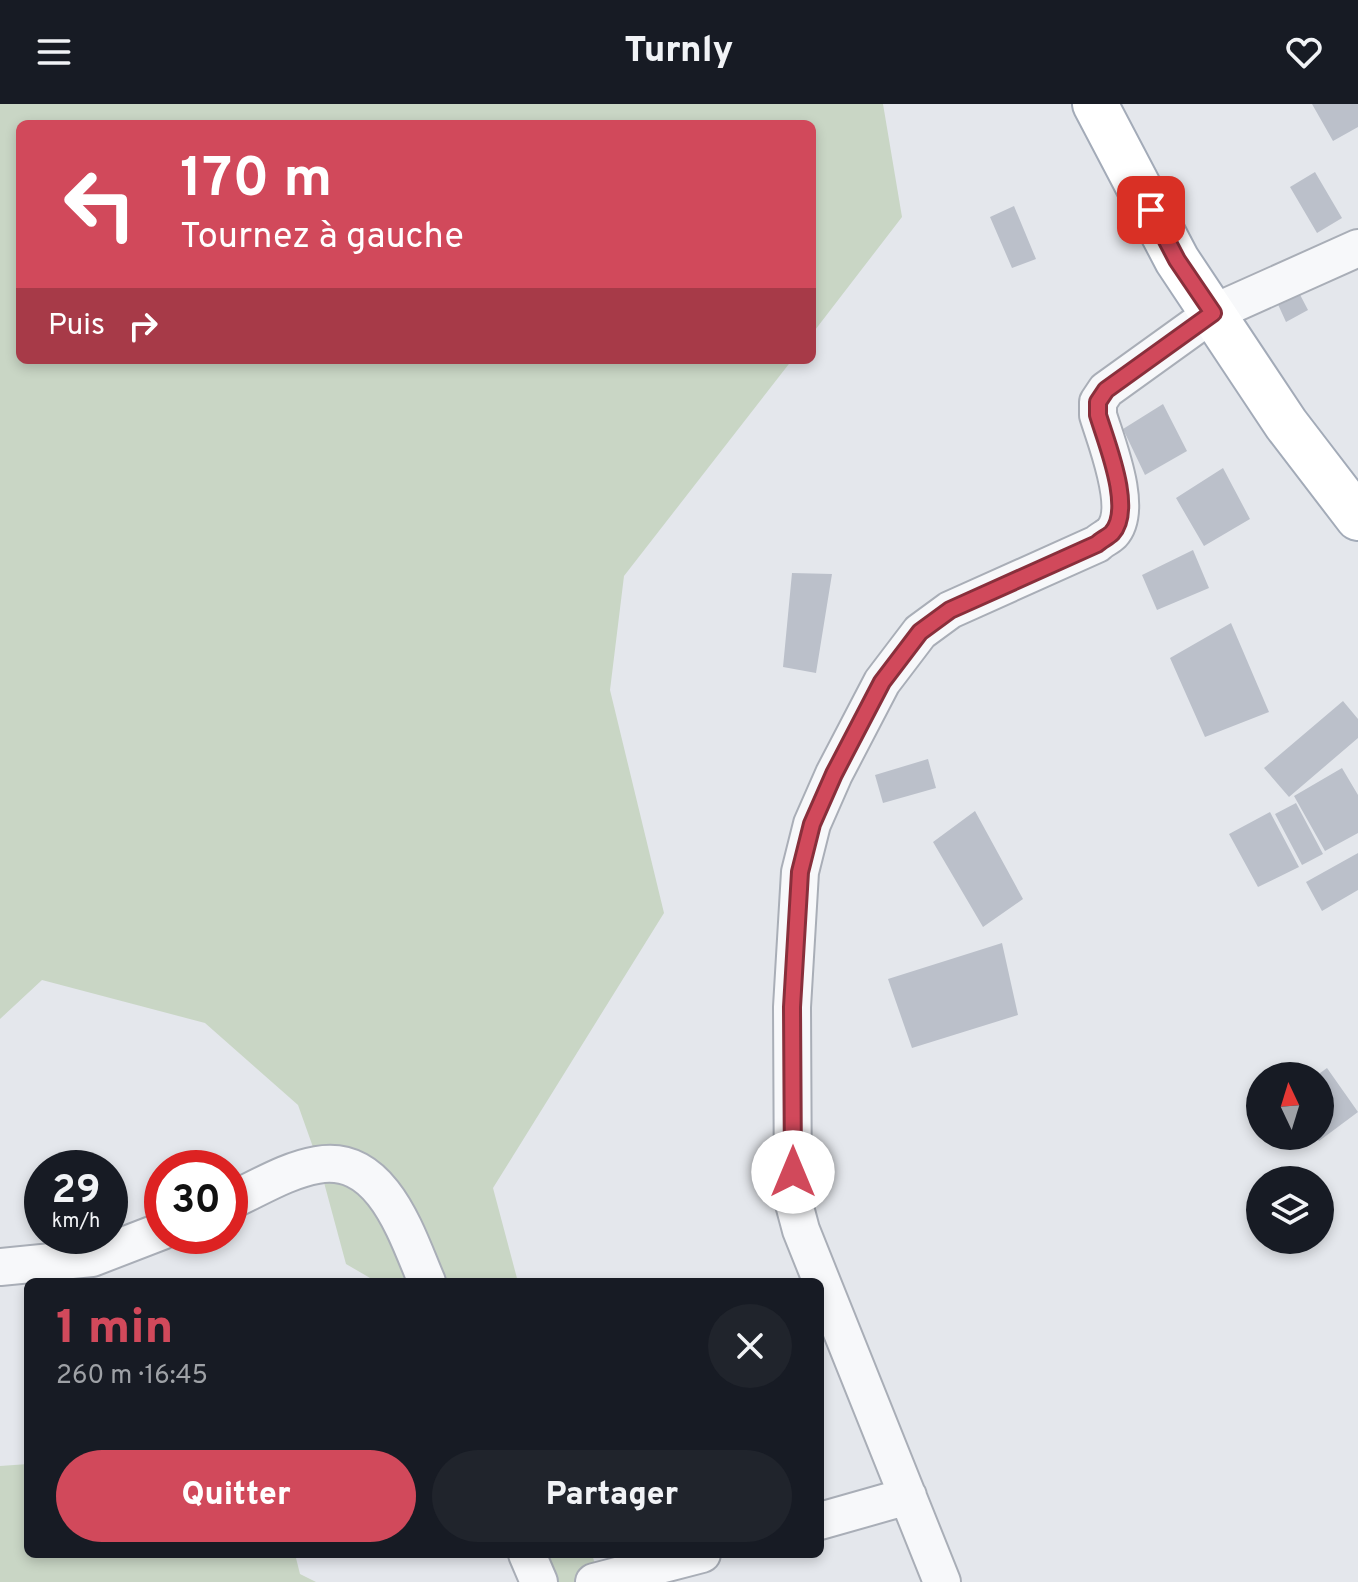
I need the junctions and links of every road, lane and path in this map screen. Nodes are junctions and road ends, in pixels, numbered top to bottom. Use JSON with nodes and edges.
{"nodes":[{"id":1,"x":1095,"y":104,"type":"edge"},
{"id":2,"x":1358,"y":248,"type":"edge"},
{"id":3,"x":1213,"y":313,"type":"junction"},
{"id":4,"x":1358,"y":518,"type":"edge"},
{"id":5,"x":248,"y":1193,"type":"edge"},
{"id":6,"x":144,"y":1238,"type":"edge"},
{"id":7,"x":0,"y":1267,"type":"edge"},
{"id":8,"x":425,"y":1278,"type":"edge"},
{"id":9,"x":820,"y":1278,"type":"edge"},
{"id":10,"x":824,"y":1287,"type":"edge"},
{"id":11,"x":908,"y":1496,"type":"junction"},
{"id":12,"x":824,"y":1520,"type":"edge"},
{"id":13,"x":529,"y":1558,"type":"edge"},
{"id":14,"x":687,"y":1558,"type":"edge"},
{"id":15,"x":539,"y":1582,"type":"edge"},
{"id":16,"x":594,"y":1582,"type":"edge"},
{"id":17,"x":942,"y":1582,"type":"edge"}],
"edges":[{"from":1,"to":3,"type":"main road"},
{"from":2,"to":3,"type":"street"},
{"from":3,"to":4,"type":"main road"},
{"from":3,"to":9,"type":"street"},
{"from":5,"to":8,"type":"street"},
{"from":6,"to":7,"type":"street"},
{"from":10,"to":11,"type":"street"},
{"from":11,"to":12,"type":"street"},
{"from":11,"to":17,"type":"street"},
{"from":13,"to":15,"type":"street"},
{"from":14,"to":16,"type":"street"}]}
